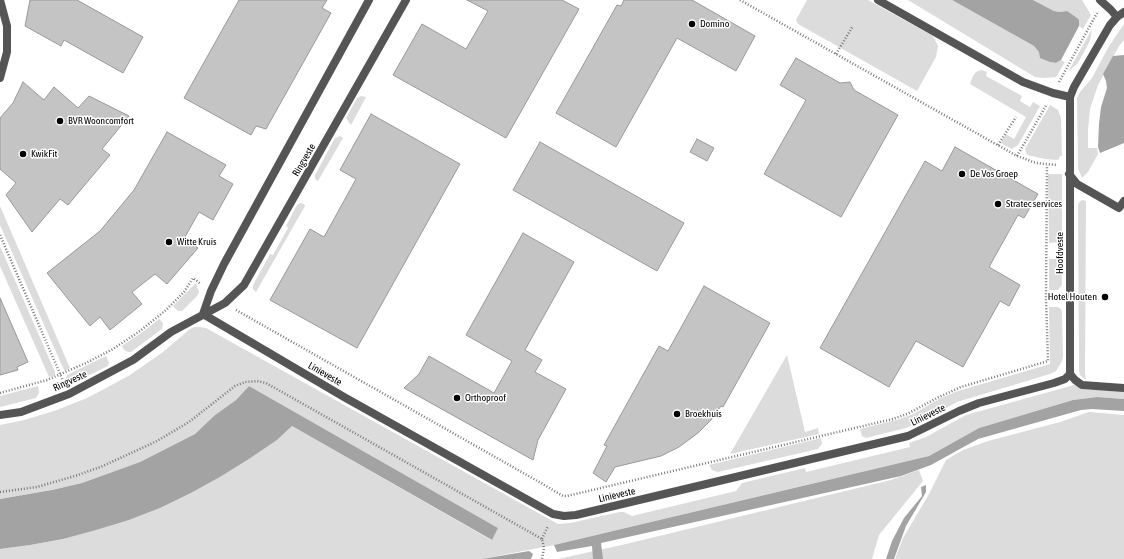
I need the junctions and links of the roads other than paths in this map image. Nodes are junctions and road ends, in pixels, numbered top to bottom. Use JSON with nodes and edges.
{"nodes":[{"id":1,"x":0,"y":0,"type":"edge"},
{"id":2,"x":368,"y":0,"type":"edge"},
{"id":3,"x":406,"y":0,"type":"edge"},
{"id":4,"x":878,"y":0,"type":"edge"},
{"id":5,"x":1102,"y":1,"type":"edge"},
{"id":6,"x":1120,"y":14,"type":"edge"},
{"id":7,"x":0,"y":78,"type":"edge"},
{"id":8,"x":1070,"y":97,"type":"junction"},
{"id":9,"x":1069,"y":174,"type":"junction"},
{"id":10,"x":1124,"y":201,"type":"edge"},
{"id":11,"x":1122,"y":210,"type":"edge"},
{"id":12,"x":203,"y":314,"type":"junction"},
{"id":13,"x":1070,"y":374,"type":"junction"},
{"id":14,"x":1124,"y":388,"type":"edge"},
{"id":15,"x":0,"y":415,"type":"edge"}],
"edges":[{"from":1,"to":7,"type":"street"},
{"from":2,"to":12,"type":"street","name":"Ringveste"},
{"from":3,"to":12,"type":"street","name":"Ringveste"},
{"from":4,"to":8,"type":"street"},
{"from":5,"to":6,"type":"street","name":"Hoofdveste"},
{"from":6,"to":8,"type":"street","name":"Hoofdveste"},
{"from":8,"to":9,"type":"street","name":"Hoofdveste"},
{"from":9,"to":11,"type":"street"},
{"from":9,"to":13,"type":"street","name":"Hoofdveste"},
{"from":10,"to":11,"type":"street"},
{"from":12,"to":13,"type":"street","name":"Linieveste"},
{"from":12,"to":15,"type":"street","name":"Ringveste"},
{"from":13,"to":14,"type":"street"}]}
